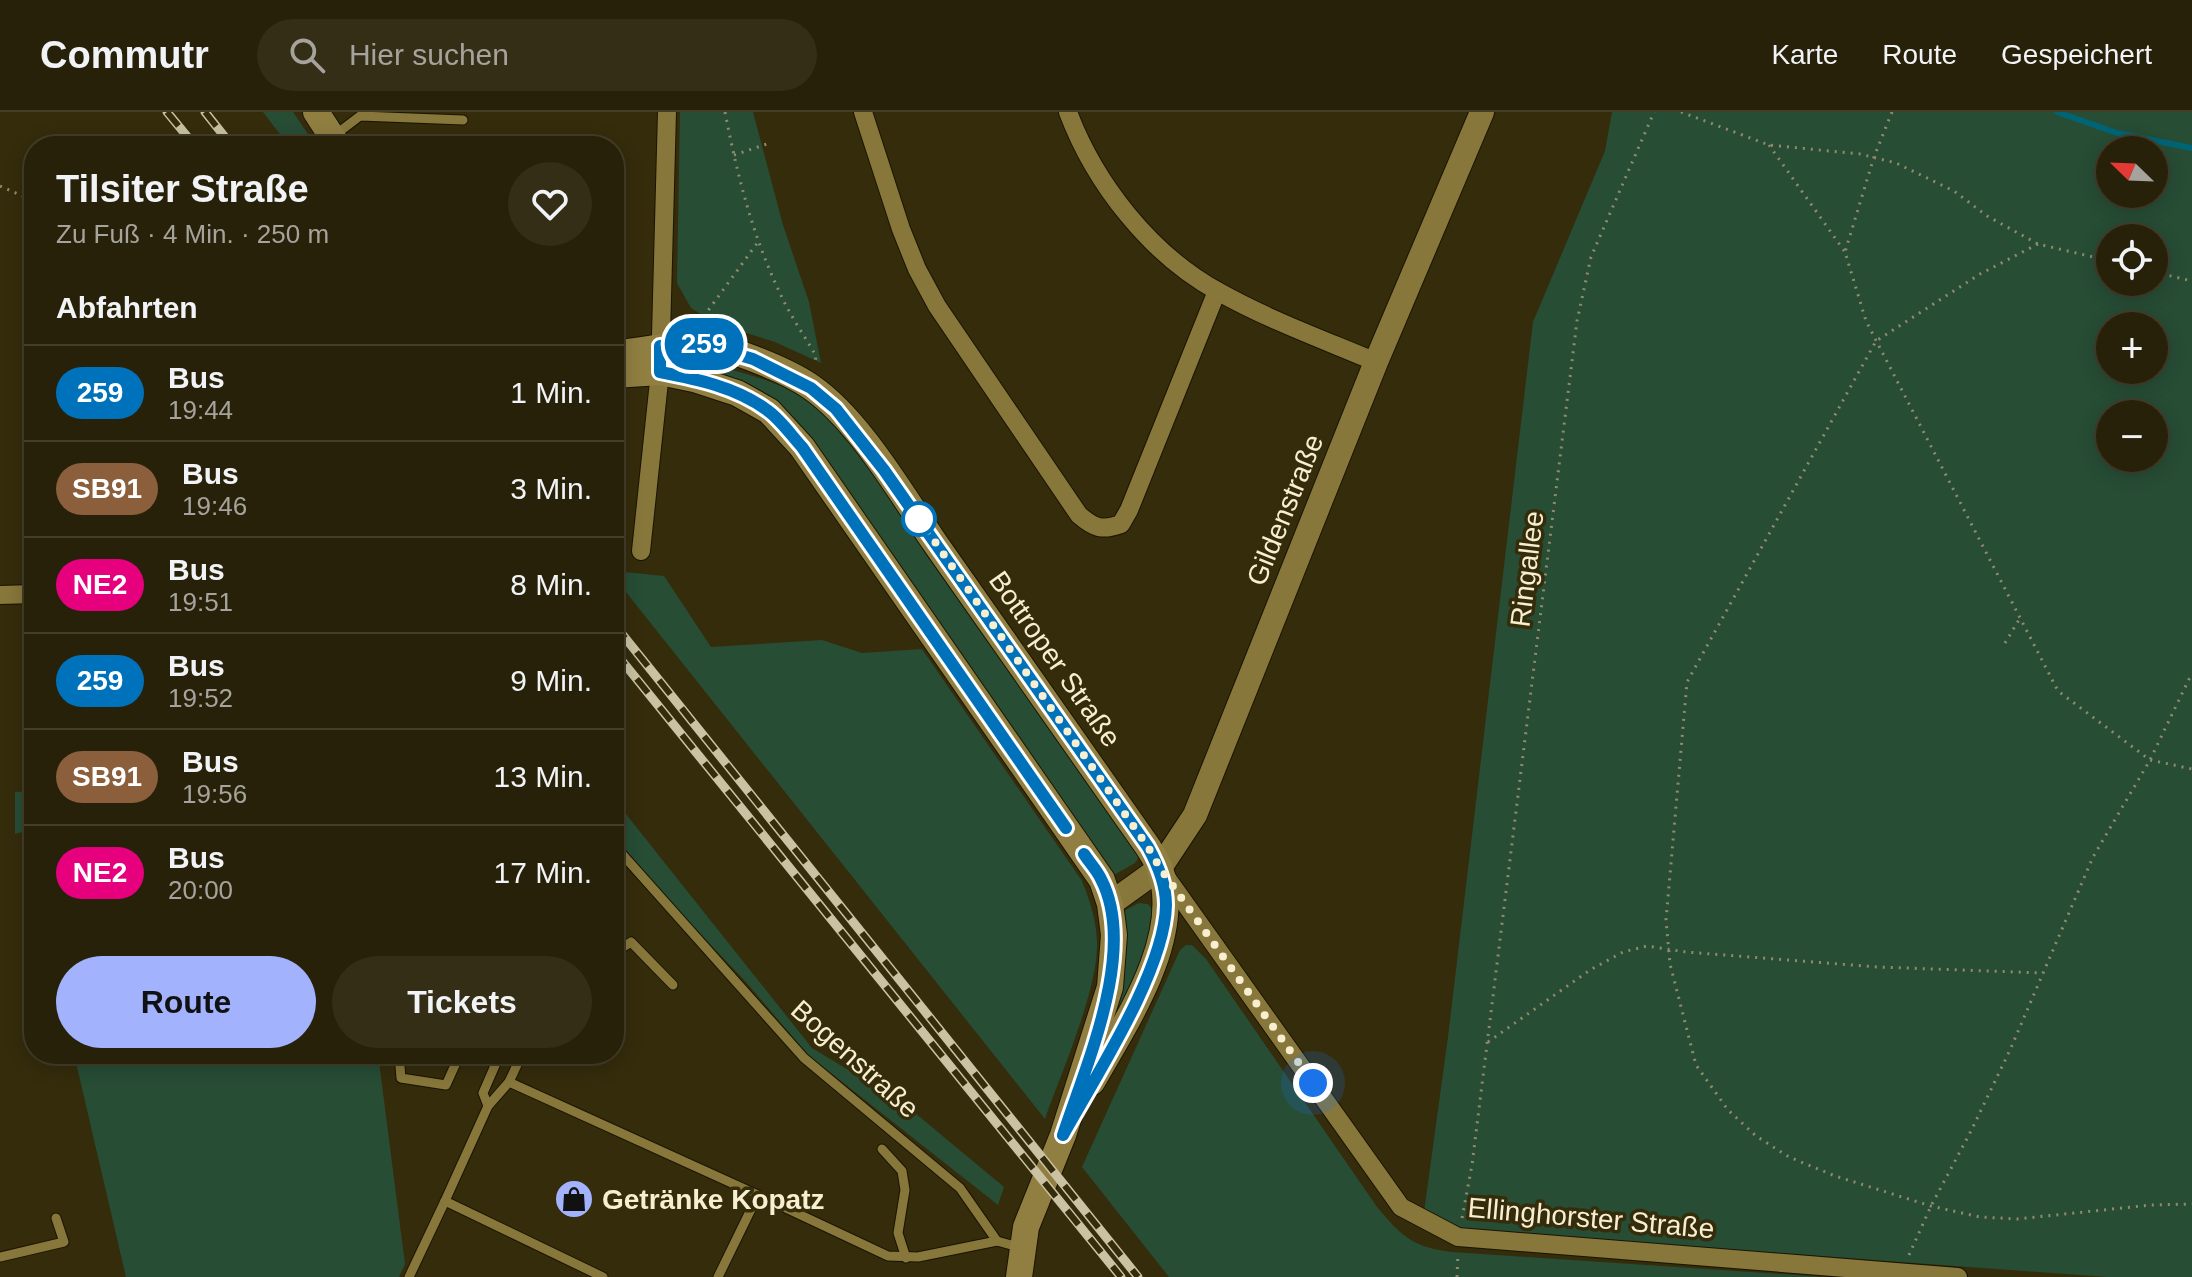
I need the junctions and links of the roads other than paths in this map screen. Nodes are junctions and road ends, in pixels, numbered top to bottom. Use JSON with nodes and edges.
{"nodes":[{"id":1,"x":316,"y":112,"type":"edge"},
{"id":2,"x":667,"y":112,"type":"edge"},
{"id":3,"x":863,"y":112,"type":"edge"},
{"id":4,"x":1068,"y":112,"type":"edge"},
{"id":5,"x":1482,"y":112,"type":"edge"},
{"id":6,"x":463,"y":120,"type":"dead end"},
{"id":7,"x":331,"y":136,"type":"edge"},
{"id":8,"x":341,"y":136,"type":"edge"},
{"id":9,"x":1217,"y":291,"type":"junction"},
{"id":10,"x":660,"y":346,"type":"junction"},
{"id":11,"x":624,"y":351,"type":"edge"},
{"id":12,"x":1376,"y":362,"type":"junction"},
{"id":13,"x":660,"y":372,"type":"junction"},
{"id":14,"x":624,"y":374,"type":"edge"},
{"id":15,"x":641,"y":551,"type":"dead end"},
{"id":16,"x":24,"y":594,"type":"edge"},
{"id":17,"x":0,"y":595,"type":"edge"},
{"id":18,"x":624,"y":856,"type":"edge"},
{"id":19,"x":1160,"y":868,"type":"junction"},
{"id":20,"x":1110,"y":904,"type":"junction"},
{"id":21,"x":624,"y":947,"type":"edge"},
{"id":22,"x":673,"y":985,"type":"dead end"},
{"id":23,"x":400,"y":1064,"type":"edge"},
{"id":24,"x":455,"y":1064,"type":"edge"},
{"id":25,"x":496,"y":1064,"type":"edge"},
{"id":26,"x":517,"y":1064,"type":"edge"},
{"id":27,"x":509,"y":1082,"type":"junction"},
{"id":28,"x":488,"y":1106,"type":"junction"},
{"id":29,"x":1063,"y":1135,"type":"junction"},
{"id":30,"x":882,"y":1149,"type":"dead end"},
{"id":31,"x":758,"y":1195,"type":"junction"},
{"id":32,"x":445,"y":1201,"type":"junction"},
{"id":33,"x":56,"y":1218,"type":"dead end"},
{"id":34,"x":1010,"y":1244,"type":"junction"},
{"id":35,"x":0,"y":1257,"type":"edge"},
{"id":36,"x":906,"y":1258,"type":"junction"},
{"id":37,"x":409,"y":1277,"type":"edge"},
{"id":38,"x":603,"y":1277,"type":"edge"},
{"id":39,"x":718,"y":1277,"type":"edge"},
{"id":40,"x":1019,"y":1277,"type":"edge"},
{"id":41,"x":1958,"y":1277,"type":"edge"}],
"edges":[{"from":1,"to":7,"type":"main road"},
{"from":2,"to":10,"type":"street"},
{"from":3,"to":9,"type":"street"},
{"from":4,"to":9,"type":"street"},
{"from":5,"to":12,"type":"street","name":"Gildenstraße"},
{"from":6,"to":8,"type":"lane"},
{"from":9,"to":12,"type":"street"},
{"from":10,"to":11,"type":"main road","name":"Bottroper Straße"},
{"from":10,"to":13,"type":"street"},
{"from":10,"to":19,"type":"main road","name":"Bottroper Straße"},
{"from":12,"to":19,"type":"street","name":"Gildenstraße"},
{"from":13,"to":14,"type":"main road","name":"Bottroper Straße"},
{"from":13,"to":15,"type":"street"},
{"from":13,"to":20,"type":"main road","name":"Bottroper Straße"},
{"from":16,"to":17,"type":"street"},
{"from":18,"to":34,"type":"lane","name":"Bogenstraße"},
{"from":19,"to":20,"type":"street","name":"Gildenstraße"},
{"from":19,"to":29,"type":"main road","name":"Bottroper Straße"},
{"from":19,"to":41,"type":"street","name":"Ellinghorster Straße"},
{"from":20,"to":29,"type":"main road","name":"Bottroper Straße"},
{"from":21,"to":22,"type":"lane"},
{"from":23,"to":24,"type":"lane"},
{"from":25,"to":28,"type":"lane"},
{"from":26,"to":27,"type":"lane"},
{"from":27,"to":28,"type":"lane"},
{"from":27,"to":31,"type":"lane"},
{"from":28,"to":32,"type":"lane"},
{"from":29,"to":34,"type":"main road","name":"Bottroper Straße"},
{"from":30,"to":36,"type":"lane"},
{"from":31,"to":36,"type":"lane"},
{"from":31,"to":39,"type":"lane"},
{"from":32,"to":37,"type":"lane"},
{"from":32,"to":38,"type":"lane"},
{"from":33,"to":35,"type":"lane"},
{"from":34,"to":36,"type":"lane"},
{"from":34,"to":40,"type":"main road","name":"Bottroper Straße"}]}
